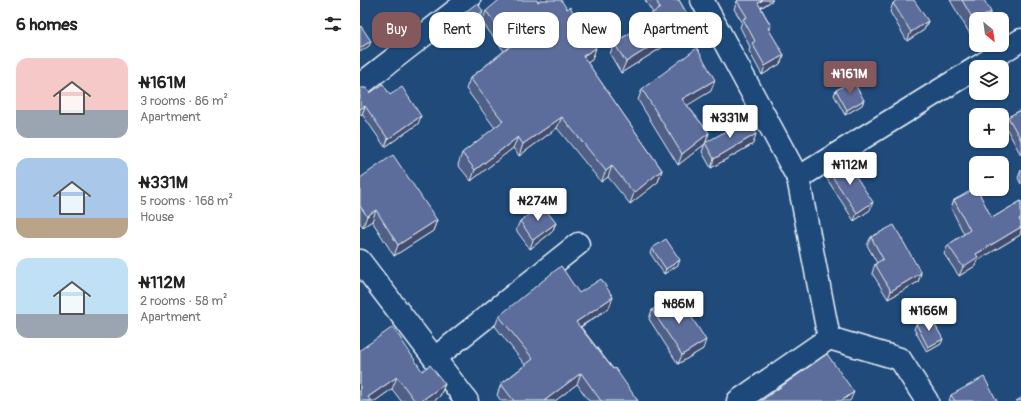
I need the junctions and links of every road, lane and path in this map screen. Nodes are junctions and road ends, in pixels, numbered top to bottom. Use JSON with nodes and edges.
{"nodes":[{"id":1,"x":469,"y":0,"type":"edge"},
{"id":2,"x":702,"y":0,"type":"edge"},
{"id":3,"x":1021,"y":40,"type":"edge"},
{"id":4,"x":990,"y":60,"type":"edge"},
{"id":5,"x":969,"y":73,"type":"edge"},
{"id":6,"x":360,"y":85,"type":"edge"},
{"id":7,"x":798,"y":178,"type":"junction"},
{"id":8,"x":578,"y":244,"type":"dead end"},
{"id":9,"x":360,"y":260,"type":"edge"},
{"id":10,"x":829,"y":338,"type":"junction"},
{"id":11,"x":435,"y":358,"type":"junction"},
{"id":12,"x":467,"y":401,"type":"edge"},
{"id":13,"x":738,"y":401,"type":"edge"},
{"id":14,"x":927,"y":401,"type":"edge"}],
"edges":[{"from":1,"to":6,"type":"street"},
{"from":2,"to":7,"type":"street"},
{"from":3,"to":4,"type":"street"},
{"from":5,"to":7,"type":"street"},
{"from":7,"to":10,"type":"street"},
{"from":8,"to":11,"type":"street"},
{"from":9,"to":11,"type":"street"},
{"from":10,"to":13,"type":"street"},
{"from":10,"to":14,"type":"street"},
{"from":11,"to":12,"type":"street"}]}
